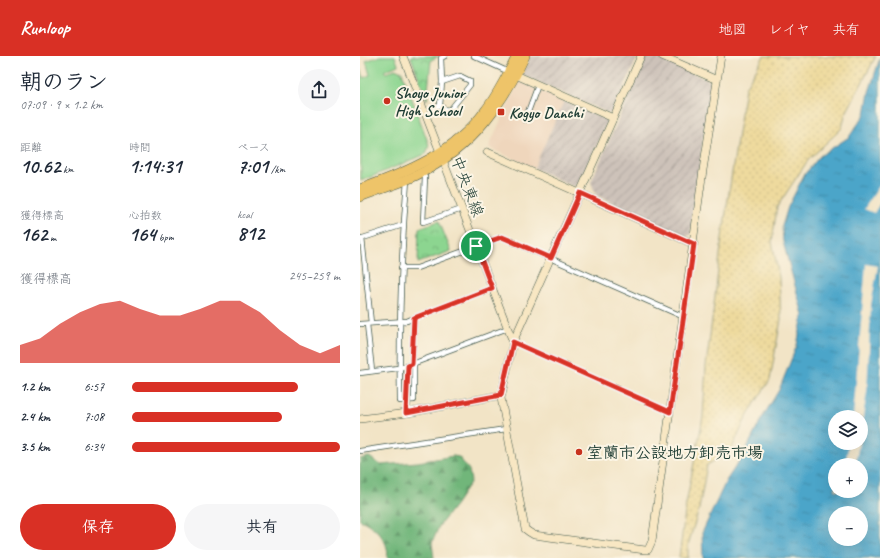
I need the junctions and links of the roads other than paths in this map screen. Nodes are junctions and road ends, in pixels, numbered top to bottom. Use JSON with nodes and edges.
{"nodes":[{"id":1,"x":445,"y":56,"type":"edge"},
{"id":2,"x":474,"y":56,"type":"edge"},
{"id":3,"x":517,"y":56,"type":"edge"},
{"id":4,"x":525,"y":56,"type":"edge"},
{"id":5,"x":641,"y":56,"type":"edge"},
{"id":6,"x":662,"y":56,"type":"edge"},
{"id":7,"x":720,"y":56,"type":"edge"},
{"id":8,"x":405,"y":57,"type":"edge"},
{"id":9,"x":512,"y":73,"type":"junction"},
{"id":10,"x":717,"y":80,"type":"junction"},
{"id":11,"x":442,"y":82,"type":"junction"},
{"id":12,"x":538,"y":84,"type":"junction"},
{"id":13,"x":440,"y":106,"type":"junction"},
{"id":14,"x":426,"y":115,"type":"junction"},
{"id":15,"x":613,"y":118,"type":"junction"},
{"id":16,"x":525,"y":120,"type":"dead end"},
{"id":17,"x":487,"y":152,"type":"dead end"},
{"id":18,"x":442,"y":157,"type":"junction"},
{"id":19,"x":425,"y":177,"type":"dead end"},
{"id":20,"x":407,"y":180,"type":"junction"},
{"id":21,"x":360,"y":189,"type":"edge"},
{"id":22,"x":580,"y":193,"type":"junction"},
{"id":23,"x":360,"y":197,"type":"edge"},
{"id":24,"x":462,"y":209,"type":"junction"},
{"id":25,"x":403,"y":225,"type":"junction"},
{"id":26,"x":361,"y":239,"type":"edge"},
{"id":27,"x":694,"y":244,"type":"junction"},
{"id":28,"x":476,"y":246,"type":"junction"},
{"id":29,"x":551,"y":258,"type":"junction"},
{"id":30,"x":401,"y":268,"type":"junction"},
{"id":31,"x":360,"y":285,"type":"edge"},
{"id":32,"x":366,"y":286,"type":"junction"},
{"id":33,"x":492,"y":288,"type":"junction"},
{"id":34,"x":684,"y":317,"type":"junction"},
{"id":35,"x":414,"y":318,"type":"junction"},
{"id":36,"x":400,"y":321,"type":"junction"},
{"id":37,"x":369,"y":323,"type":"junction"},
{"id":38,"x":360,"y":324,"type":"edge"},
{"id":39,"x":508,"y":328,"type":"junction"},
{"id":40,"x":513,"y":342,"type":"junction"},
{"id":41,"x":408,"y":366,"type":"junction"},
{"id":42,"x":372,"y":371,"type":"junction"},
{"id":43,"x":360,"y":374,"type":"edge"},
{"id":44,"x":501,"y":395,"type":"junction"},
{"id":45,"x":407,"y":410,"type":"junction"},
{"id":46,"x":670,"y":412,"type":"junction"},
{"id":47,"x":360,"y":419,"type":"edge"},
{"id":48,"x":506,"y":429,"type":"junction"},
{"id":49,"x":360,"y":451,"type":"edge"}],
"edges":[{"from":1,"to":11,"type":"street"},
{"from":2,"to":9,"type":"street"},
{"from":3,"to":9,"type":"highway"},
{"from":4,"to":9,"type":"highway"},
{"from":5,"to":15,"type":"street"},
{"from":6,"to":10,"type":"street"},
{"from":7,"to":10,"type":"street"},
{"from":8,"to":14,"type":"street","name":"中央東線"},
{"from":9,"to":12,"type":"street"},
{"from":9,"to":18,"type":"highway"},
{"from":10,"to":27,"type":"street"},
{"from":11,"to":13,"type":"street"},
{"from":11,"to":13,"type":"street"},
{"from":12,"to":15,"type":"street"},
{"from":12,"to":16,"type":"street"},
{"from":13,"to":14,"type":"street"},
{"from":14,"to":18,"type":"street","name":"中央東線"},
{"from":15,"to":22,"type":"street"},
{"from":17,"to":22,"type":"street"},
{"from":18,"to":20,"type":"highway"},
{"from":18,"to":21,"type":"highway"},
{"from":18,"to":24,"type":"street","name":"中央東線"},
{"from":19,"to":24,"type":"street"},
{"from":20,"to":23,"type":"highway"},
{"from":20,"to":25,"type":"street"},
{"from":22,"to":27,"type":"street"},
{"from":22,"to":29,"type":"street"},
{"from":24,"to":28,"type":"street","name":"中央東線"},
{"from":25,"to":26,"type":"street"},
{"from":25,"to":30,"type":"street"},
{"from":26,"to":32,"type":"street"},
{"from":27,"to":34,"type":"street"},
{"from":28,"to":29,"type":"street"},
{"from":28,"to":30,"type":"street"},
{"from":28,"to":33,"type":"street","name":"中央東線"},
{"from":29,"to":34,"type":"street"},
{"from":29,"to":40,"type":"street"},
{"from":30,"to":36,"type":"street"},
{"from":31,"to":32,"type":"street"},
{"from":32,"to":37,"type":"street"},
{"from":33,"to":35,"type":"street"},
{"from":33,"to":39,"type":"street","name":"中央東線"},
{"from":34,"to":46,"type":"street"},
{"from":35,"to":36,"type":"street"},
{"from":35,"to":41,"type":"street"},
{"from":36,"to":37,"type":"street"},
{"from":36,"to":41,"type":"street"},
{"from":37,"to":38,"type":"street"},
{"from":37,"to":42,"type":"street"},
{"from":39,"to":40,"type":"street","name":"中央東線"},
{"from":39,"to":41,"type":"street"},
{"from":40,"to":44,"type":"street"},
{"from":40,"to":46,"type":"street"},
{"from":41,"to":41,"type":"street"},
{"from":41,"to":42,"type":"street"},
{"from":41,"to":45,"type":"street","bridge":true},
{"from":42,"to":43,"type":"street"},
{"from":44,"to":45,"type":"street"},
{"from":44,"to":48,"type":"street"},
{"from":45,"to":47,"type":"street"},
{"from":46,"to":48,"type":"street"},
{"from":48,"to":49,"type":"street"}]}
